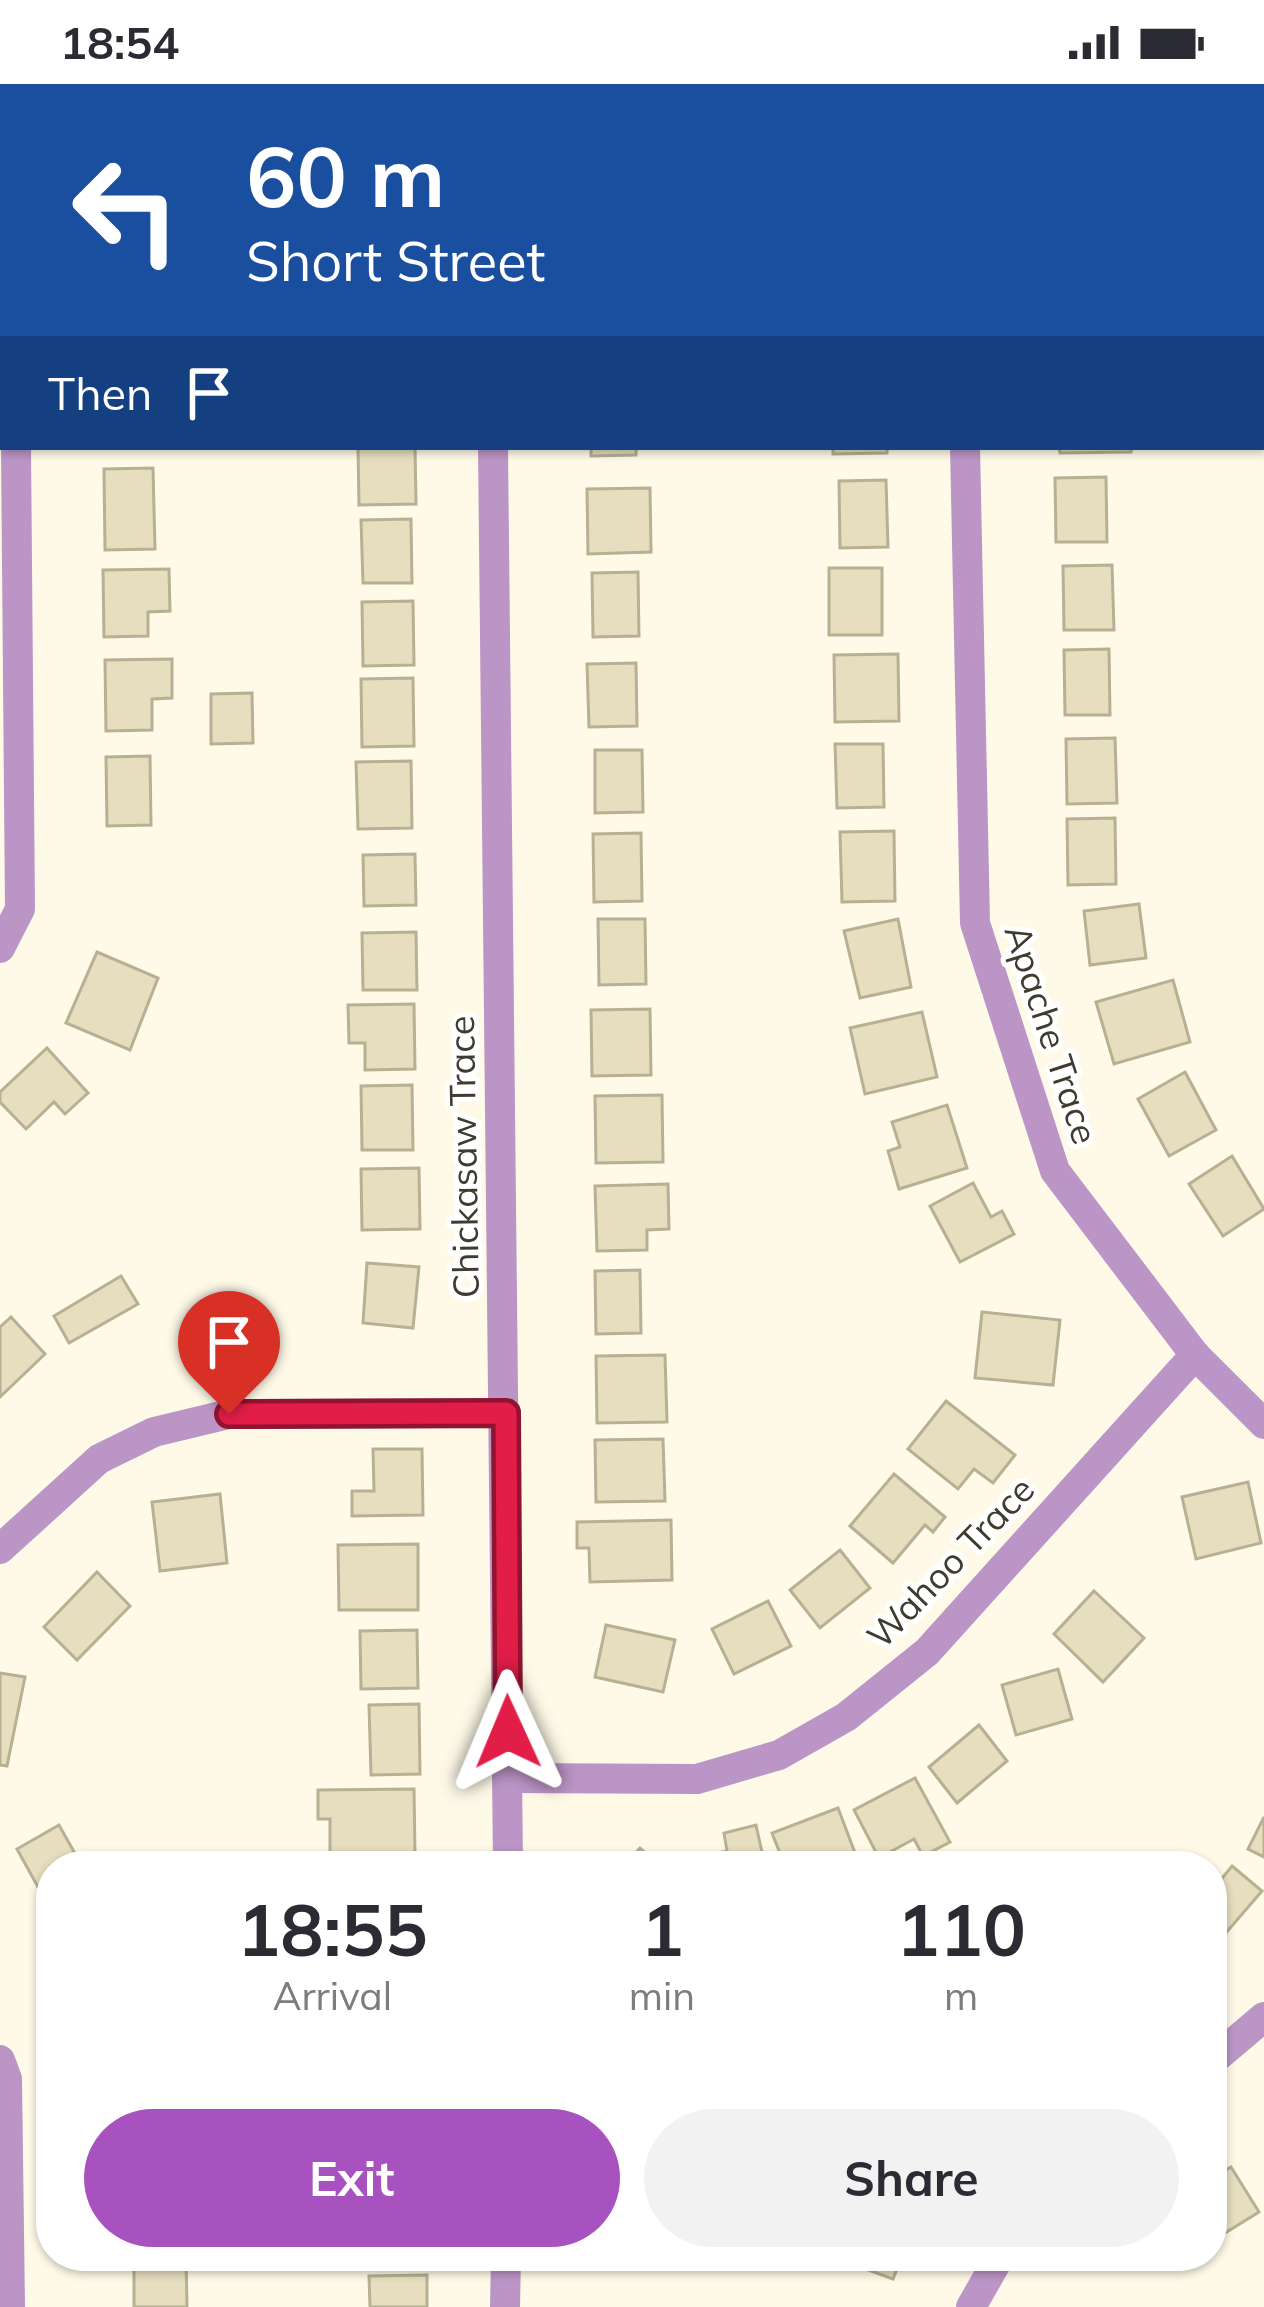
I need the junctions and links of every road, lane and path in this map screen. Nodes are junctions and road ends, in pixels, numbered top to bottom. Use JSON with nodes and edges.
{"nodes":[{"id":1,"x":16,"y":450,"type":"edge"},
{"id":2,"x":493,"y":450,"type":"edge"},
{"id":3,"x":965,"y":450,"type":"edge"},
{"id":4,"x":9,"y":563,"type":"edge"},
{"id":5,"x":0,"y":948,"type":"edge"},
{"id":6,"x":1195,"y":1355,"type":"junction"},
{"id":7,"x":506,"y":1413,"type":"junction"},
{"id":8,"x":1264,"y":1424,"type":"edge"},
{"id":9,"x":0,"y":1549,"type":"edge"},
{"id":10,"x":508,"y":1778,"type":"junction"},
{"id":11,"x":508,"y":1851,"type":"edge"},
{"id":12,"x":1264,"y":2018,"type":"edge"},
{"id":13,"x":1227,"y":2048,"type":"edge"},
{"id":14,"x":1264,"y":2048,"type":"edge"},
{"id":15,"x":1227,"y":2054,"type":"edge"},
{"id":16,"x":0,"y":2060,"type":"edge"},
{"id":17,"x":506,"y":2271,"type":"edge"},
{"id":18,"x":991,"y":2271,"type":"edge"},
{"id":19,"x":10,"y":2307,"type":"edge"},
{"id":20,"x":505,"y":2307,"type":"edge"},
{"id":21,"x":971,"y":2307,"type":"edge"}],
"edges":[{"from":1,"to":4,"type":"street"},
{"from":2,"to":7,"type":"street","name":"Chickasaw Trace"},
{"from":3,"to":6,"type":"street","name":"Apache Trace"},
{"from":4,"to":5,"type":"street"},
{"from":6,"to":8,"type":"street","name":"Apache Trace"},
{"from":6,"to":10,"type":"street","name":"Wahoo Trace"},
{"from":7,"to":9,"type":"street"},
{"from":7,"to":10,"type":"street","name":"Chickasaw Trace"},
{"from":10,"to":11,"type":"street","name":"Chickasaw Trace"},
{"from":12,"to":13,"type":"street"},
{"from":14,"to":15,"type":"street"},
{"from":16,"to":19,"type":"street"},
{"from":17,"to":20,"type":"street"},
{"from":18,"to":21,"type":"street"}]}
